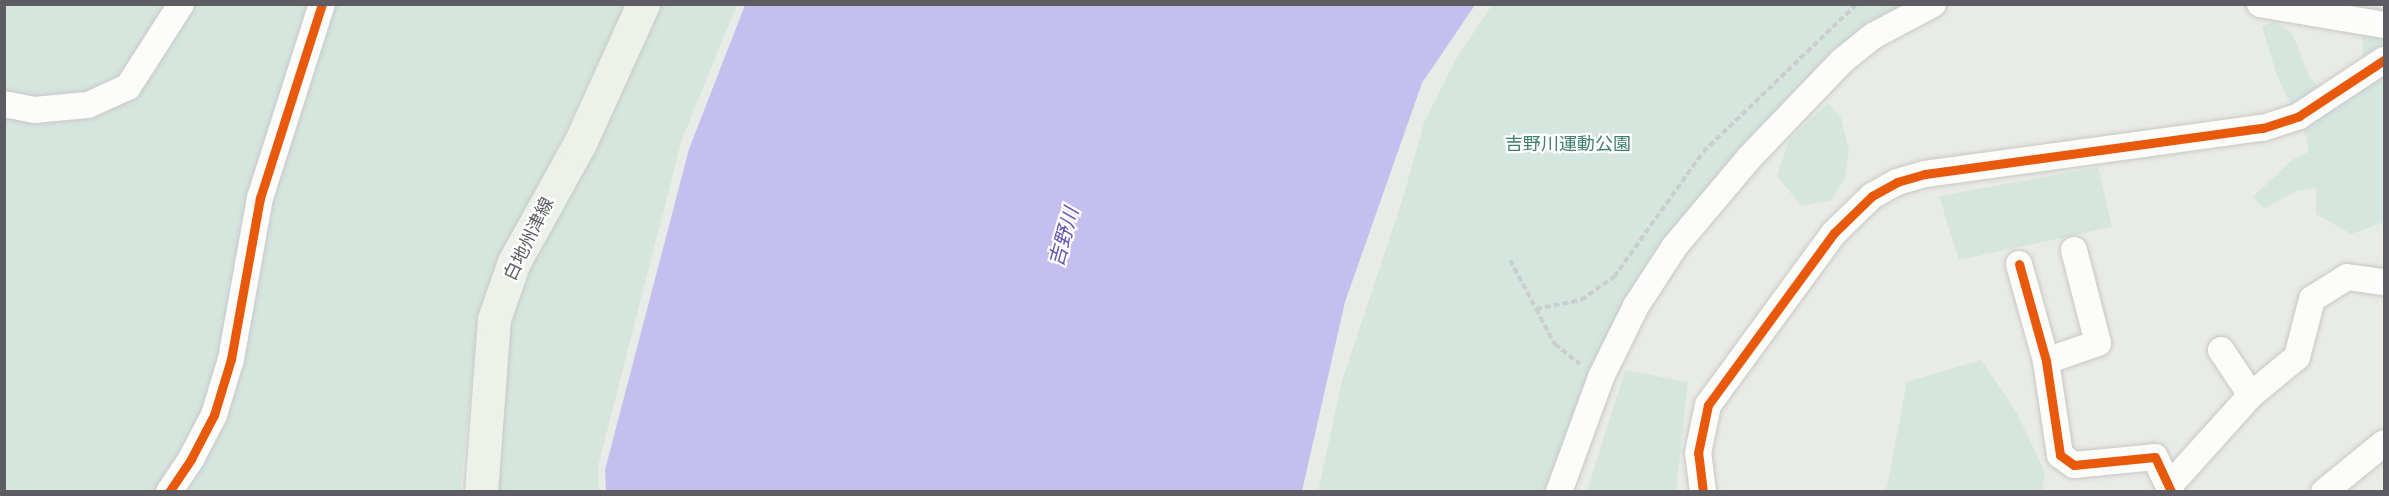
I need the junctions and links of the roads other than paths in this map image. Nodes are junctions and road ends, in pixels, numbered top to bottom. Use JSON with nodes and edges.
{"nodes":[{"id":1,"x":181,"y":4,"type":"edge"},
{"id":2,"x":322,"y":4,"type":"edge"},
{"id":3,"x":643,"y":4,"type":"edge"},
{"id":4,"x":1933,"y":4,"type":"edge"},
{"id":5,"x":2260,"y":4,"type":"edge"},
{"id":6,"x":2385,"y":25,"type":"edge"},
{"id":7,"x":2385,"y":60,"type":"edge"},
{"id":8,"x":4,"y":105,"type":"edge"},
{"id":9,"x":2074,"y":250,"type":"dead end"},
{"id":10,"x":2019,"y":264,"type":"dead end"},
{"id":11,"x":2385,"y":282,"type":"edge"},
{"id":12,"x":2221,"y":350,"type":"dead end"},
{"id":13,"x":2046,"y":362,"type":"junction"},
{"id":14,"x":2251,"y":395,"type":"junction"},
{"id":15,"x":2385,"y":443,"type":"edge"},
{"id":16,"x":2170,"y":489,"type":"edge"},
{"id":17,"x":169,"y":492,"type":"edge"},
{"id":18,"x":481,"y":492,"type":"edge"},
{"id":19,"x":1559,"y":492,"type":"edge"},
{"id":20,"x":1703,"y":492,"type":"edge"},
{"id":21,"x":2324,"y":492,"type":"edge"}],
"edges":[{"from":1,"to":8,"type":"street"},
{"from":2,"to":17,"type":"street"},
{"from":3,"to":18,"type":"main road","name":"白地州津線"},
{"from":4,"to":19,"type":"street"},
{"from":5,"to":6,"type":"street"},
{"from":7,"to":20,"type":"street"},
{"from":9,"to":13,"type":"street"},
{"from":10,"to":13,"type":"street"},
{"from":11,"to":14,"type":"street"},
{"from":12,"to":14,"type":"street"},
{"from":13,"to":16,"type":"street"},
{"from":14,"to":16,"type":"street"},
{"from":15,"to":21,"type":"street"}]}
